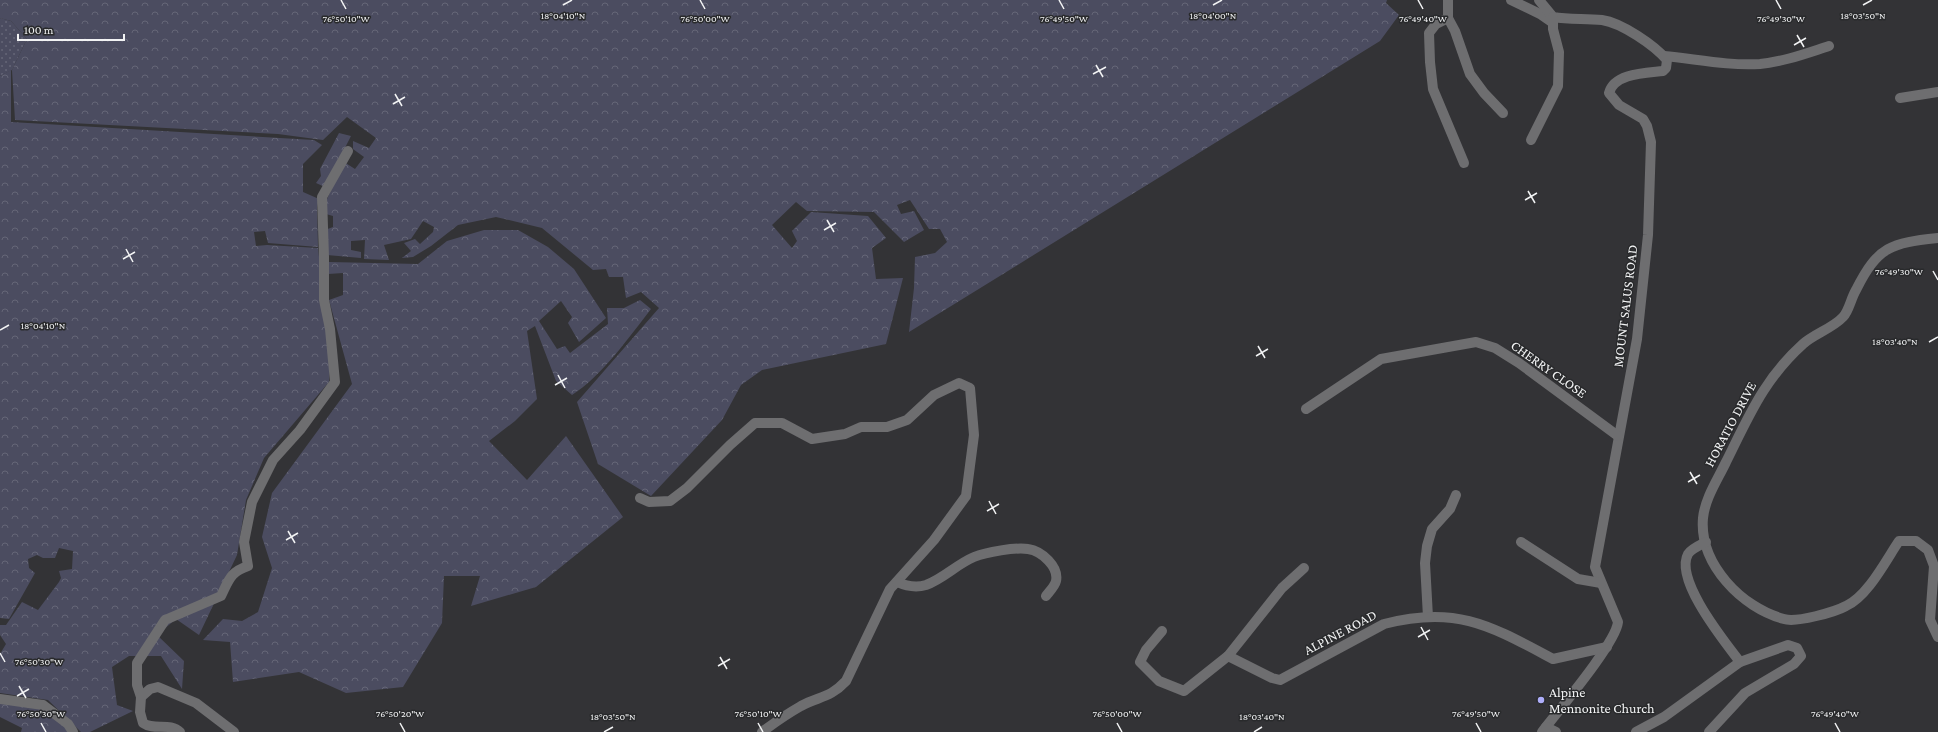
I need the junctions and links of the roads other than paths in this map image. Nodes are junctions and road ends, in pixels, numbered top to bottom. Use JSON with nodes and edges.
{"nodes":[{"id":1,"x":1448,"y":0,"type":"edge"},
{"id":2,"x":1511,"y":0,"type":"edge"},
{"id":3,"x":1539,"y":0,"type":"edge"},
{"id":4,"x":1448,"y":18,"type":"junction"},
{"id":5,"x":1553,"y":20,"type":"junction"},
{"id":6,"x":1829,"y":46,"type":"dead end"},
{"id":7,"x":1664,"y":56,"type":"junction"},
{"id":8,"x":1938,"y":92,"type":"edge"},
{"id":9,"x":1900,"y":98,"type":"dead end"},
{"id":10,"x":1503,"y":113,"type":"dead end"},
{"id":11,"x":1531,"y":140,"type":"dead end"},
{"id":12,"x":348,"y":151,"type":"dead end"},
{"id":13,"x":1464,"y":163,"type":"dead end"},
{"id":14,"x":1938,"y":238,"type":"edge"},
{"id":15,"x":1306,"y":410,"type":"dead end"},
{"id":16,"x":1618,"y":436,"type":"junction"},
{"id":17,"x":1456,"y":495,"type":"dead end"},
{"id":18,"x":640,"y":498,"type":"dead end"},
{"id":19,"x":1521,"y":542,"type":"dead end"},
{"id":20,"x":1706,"y":542,"type":"junction"},
{"id":21,"x":1304,"y":568,"type":"dead end"},
{"id":22,"x":897,"y":582,"type":"junction"},
{"id":23,"x":1601,"y":583,"type":"junction"},
{"id":24,"x":1046,"y":596,"type":"dead end"},
{"id":25,"x":1428,"y":617,"type":"junction"},
{"id":26,"x":1162,"y":631,"type":"dead end"},
{"id":27,"x":1938,"y":637,"type":"edge"},
{"id":28,"x":1607,"y":647,"type":"junction"},
{"id":29,"x":1228,"y":656,"type":"junction"},
{"id":30,"x":1740,"y":662,"type":"junction"},
{"id":31,"x":141,"y":698,"type":"junction"},
{"id":32,"x":0,"y":699,"type":"edge"},
{"id":33,"x":1544,"y":729,"type":"edge"},
{"id":34,"x":73,"y":732,"type":"edge"},
{"id":35,"x":180,"y":732,"type":"edge"},
{"id":36,"x":234,"y":732,"type":"edge"},
{"id":37,"x":762,"y":732,"type":"edge"},
{"id":38,"x":1556,"y":732,"type":"edge"},
{"id":39,"x":1636,"y":732,"type":"edge"},
{"id":40,"x":1709,"y":732,"type":"edge"}],
"edges":[{"from":1,"to":4,"type":"street"},
{"from":2,"to":5,"type":"street"},
{"from":3,"to":5,"type":"street"},
{"from":4,"to":10,"type":"street"},
{"from":4,"to":13,"type":"street"},
{"from":5,"to":7,"type":"street"},
{"from":5,"to":11,"type":"street"},
{"from":6,"to":7,"type":"street"},
{"from":7,"to":16,"type":"street","name":"MOUNT SALUS ROAD"},
{"from":8,"to":9,"type":"street"},
{"from":12,"to":31,"type":"street"},
{"from":14,"to":20,"type":"street","name":"HORATIO DRIVE"},
{"from":15,"to":16,"type":"street","name":"CHERRY CLOSE"},
{"from":16,"to":23,"type":"street","name":"MOUNT SALUS ROAD"},
{"from":17,"to":25,"type":"street"},
{"from":18,"to":22,"type":"street"},
{"from":19,"to":23,"type":"street"},
{"from":20,"to":27,"type":"street","name":"HORATIO DRIVE"},
{"from":20,"to":30,"type":"street"},
{"from":21,"to":29,"type":"street"},
{"from":22,"to":24,"type":"street"},
{"from":22,"to":37,"type":"street"},
{"from":23,"to":28,"type":"street","name":"MOUNT SALUS ROAD"},
{"from":25,"to":28,"type":"street","name":"ALPINE ROAD"},
{"from":25,"to":29,"type":"street","name":"ALPINE ROAD"},
{"from":26,"to":29,"type":"street"},
{"from":28,"to":33,"type":"street","name":"MOUNT SALUS ROAD"},
{"from":30,"to":39,"type":"street"},
{"from":30,"to":40,"type":"street"},
{"from":31,"to":35,"type":"street"},
{"from":31,"to":36,"type":"street"},
{"from":32,"to":34,"type":"street"},
{"from":33,"to":38,"type":"street"}]}
